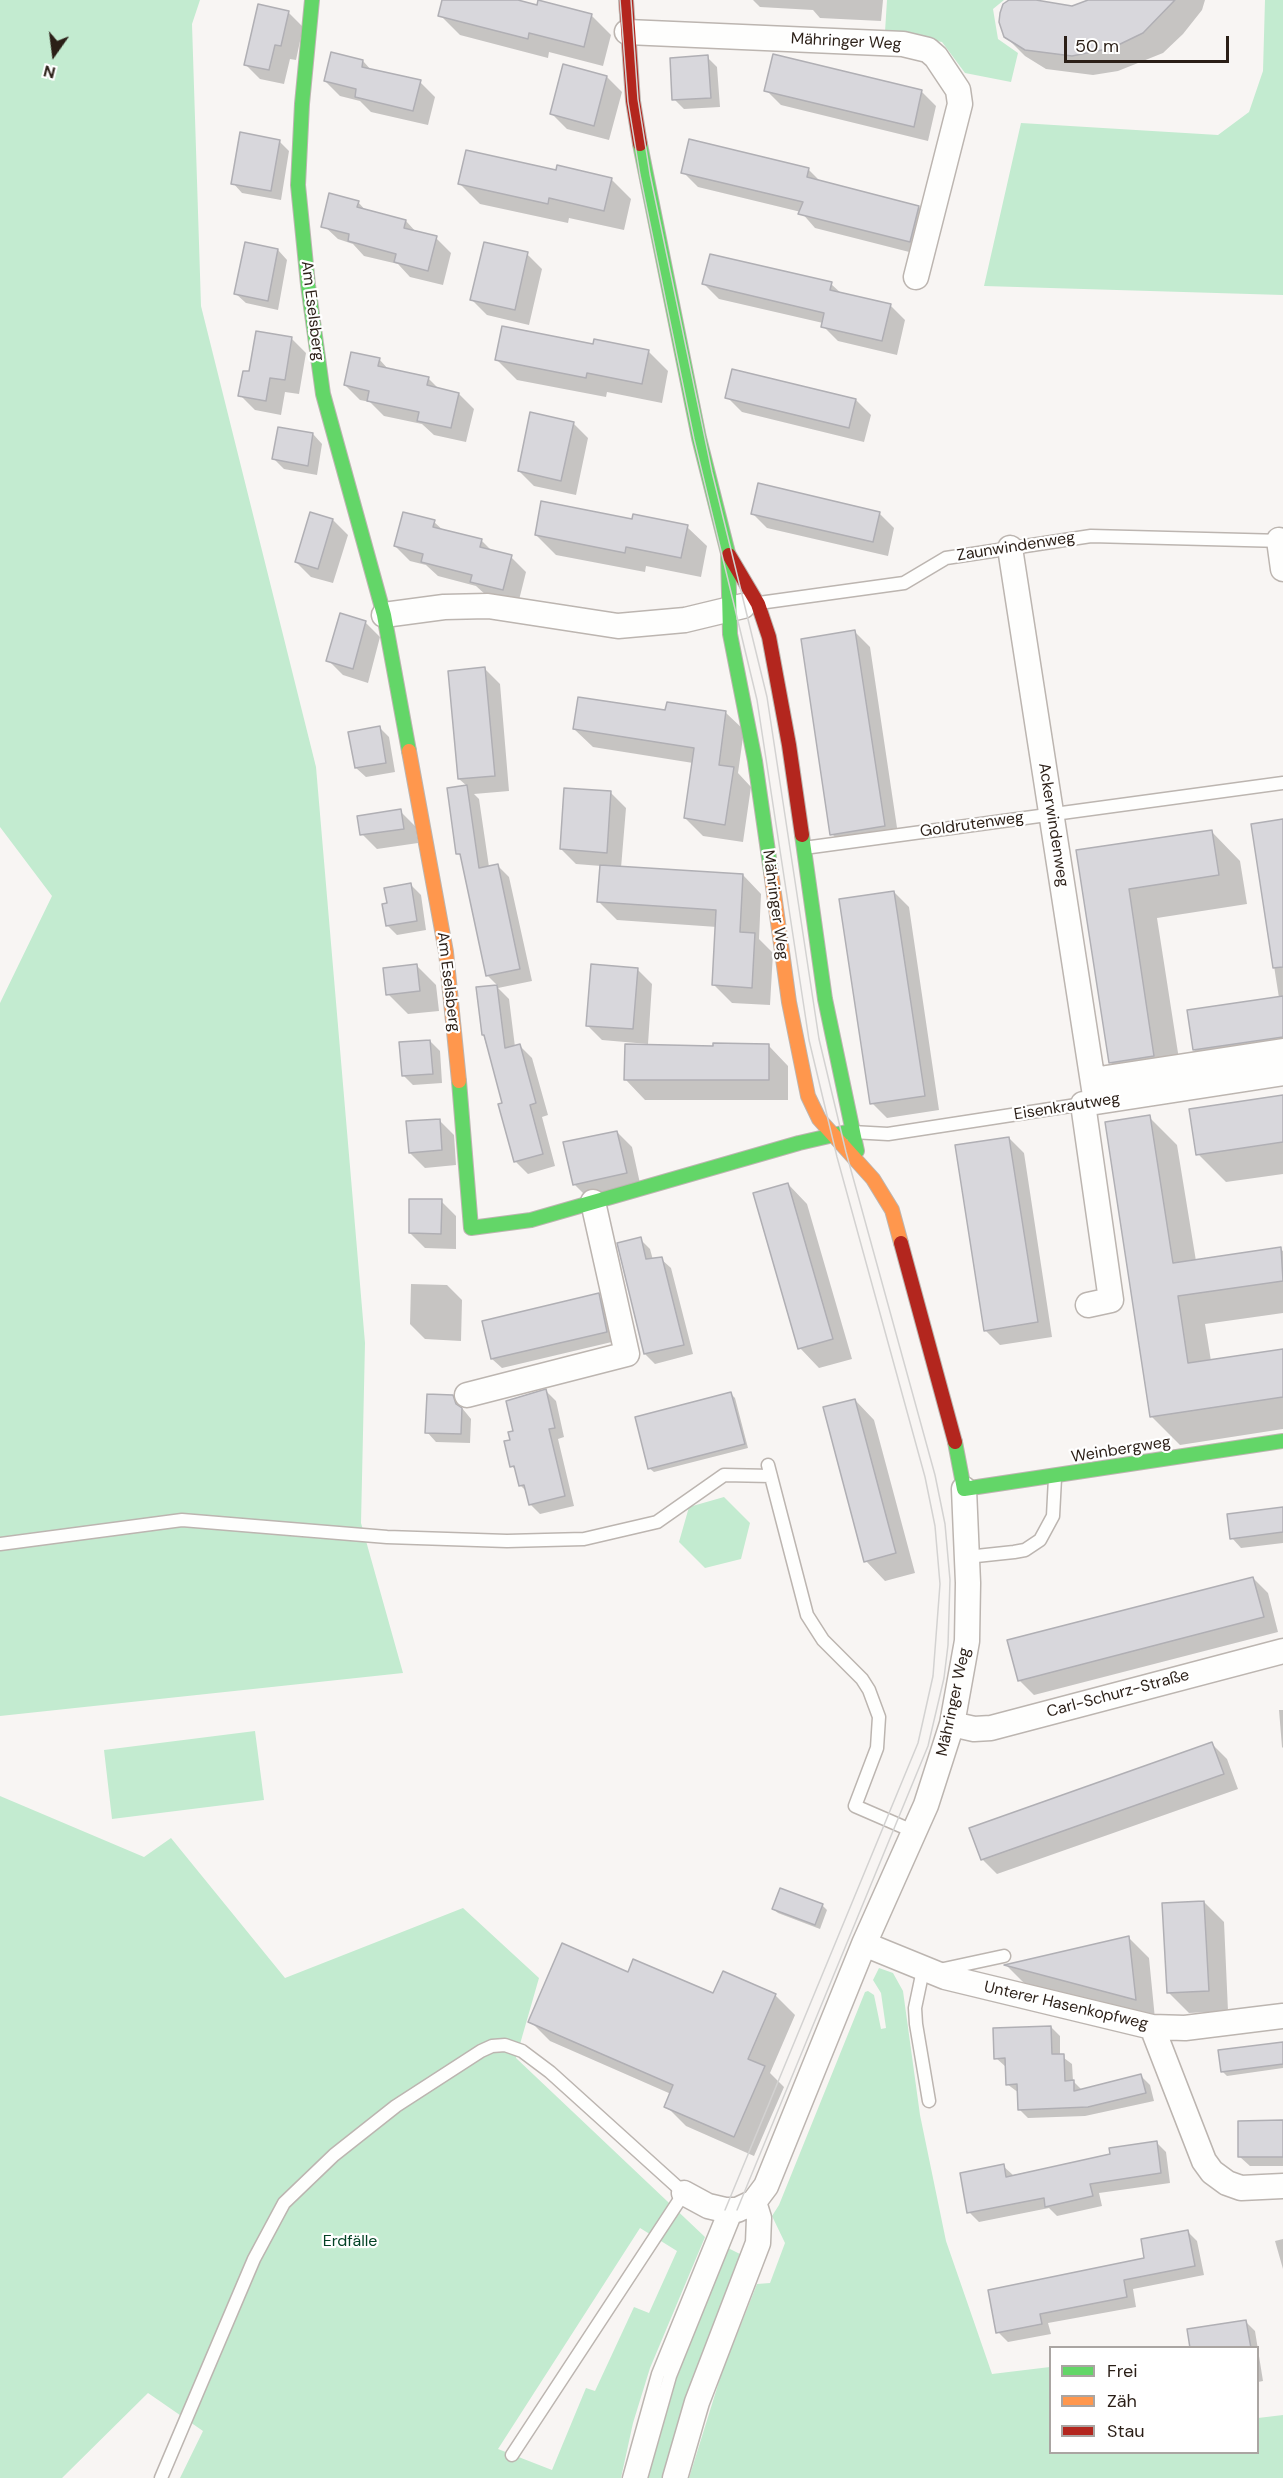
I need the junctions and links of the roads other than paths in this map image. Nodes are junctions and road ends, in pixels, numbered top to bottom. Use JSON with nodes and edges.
{"nodes":[{"id":1,"x":312,"y":0,"type":"edge"},
{"id":2,"x":626,"y":0,"type":"edge"},
{"id":3,"x":627,"y":32,"type":"junction"},
{"id":4,"x":916,"y":277,"type":"dead end"},
{"id":5,"x":1281,"y":540,"type":"edge"},
{"id":6,"x":1010,"y":548,"type":"junction"},
{"id":7,"x":728,"y":553,"type":"junction"},
{"id":8,"x":1283,"y":568,"type":"edge"},
{"id":9,"x":758,"y":604,"type":"junction"},
{"id":10,"x":728,"y":609,"type":"junction"},
{"id":11,"x":384,"y":615,"type":"junction"},
{"id":12,"x":1283,"y":783,"type":"edge"},
{"id":13,"x":1051,"y":814,"type":"junction"},
{"id":14,"x":803,"y":848,"type":"junction"},
{"id":15,"x":1283,"y":1051,"type":"edge"},
{"id":16,"x":1283,"y":1073,"type":"edge"},
{"id":17,"x":1091,"y":1096,"type":"junction"},
{"id":18,"x":851,"y":1131,"type":"junction"},
{"id":19,"x":832,"y":1136,"type":"junction"},
{"id":20,"x":873,"y":1179,"type":"junction"},
{"id":21,"x":593,"y":1202,"type":"junction"},
{"id":22,"x":1088,"y":1305,"type":"dead end"},
{"id":23,"x":466,"y":1395,"type":"dead end"},
{"id":24,"x":1283,"y":1441,"type":"edge"},
{"id":25,"x":1055,"y":1477,"type":"junction"},
{"id":26,"x":964,"y":1489,"type":"junction"},
{"id":27,"x":0,"y":1544,"type":"edge"},
{"id":28,"x":967,"y":1557,"type":"junction"},
{"id":29,"x":1283,"y":1651,"type":"edge"},
{"id":30,"x":952,"y":1724,"type":"junction"},
{"id":31,"x":915,"y":1832,"type":"junction"},
{"id":32,"x":864,"y":1944,"type":"junction"},
{"id":33,"x":1004,"y":1956,"type":"dead end"},
{"id":34,"x":926,"y":1971,"type":"junction"},
{"id":35,"x":1283,"y":2016,"type":"edge"},
{"id":36,"x":1152,"y":2027,"type":"junction"},
{"id":37,"x":929,"y":2101,"type":"dead end"},
{"id":38,"x":1283,"y":2186,"type":"edge"},
{"id":39,"x":684,"y":2193,"type":"junction"},
{"id":40,"x":739,"y":2207,"type":"junction"},
{"id":41,"x":512,"y":2455,"type":"dead end"},
{"id":42,"x":161,"y":2478,"type":"edge"},
{"id":43,"x":629,"y":2478,"type":"edge"},
{"id":44,"x":641,"y":2478,"type":"edge"},
{"id":45,"x":675,"y":2478,"type":"edge"}],
"edges":[{"from":1,"to":11,"type":"street","name":"Am Eselsberg"},
{"from":2,"to":3,"type":"street","name":"Mähringer Weg"},
{"from":3,"to":4,"type":"street","name":"Mähringer Weg"},
{"from":3,"to":7,"type":"street","name":"Mähringer Weg"},
{"from":5,"to":6,"type":"lane","name":"Zaunwindenweg"},
{"from":5,"to":8,"type":"street"},
{"from":6,"to":9,"type":"lane","name":"Zaunwindenweg"},
{"from":6,"to":13,"type":"street","name":"Ackerwindenweg"},
{"from":7,"to":9,"type":"street","name":"Mähringer Weg"},
{"from":7,"to":10,"type":"street","name":"Mähringer Weg"},
{"from":9,"to":10,"type":"street"},
{"from":9,"to":14,"type":"street","name":"Mähringer Weg"},
{"from":10,"to":11,"type":"street"},
{"from":10,"to":19,"type":"street","name":"Mähringer Weg"},
{"from":11,"to":21,"type":"street","name":"Am Eselsberg"},
{"from":12,"to":13,"type":"lane","name":"Goldrutenweg"},
{"from":13,"to":14,"type":"lane","name":"Goldrutenweg"},
{"from":13,"to":17,"type":"street","name":"Ackerwindenweg"},
{"from":14,"to":18,"type":"street","name":"Mähringer Weg"},
{"from":15,"to":17,"type":"street","name":"Eisenkrautweg"},
{"from":16,"to":17,"type":"street","name":"Eisenkrautweg"},
{"from":17,"to":18,"type":"lane","name":"Eisenkrautweg"},
{"from":17,"to":22,"type":"street","name":"Ackerwindenweg"},
{"from":18,"to":19,"type":"street","name":"Am Eselsberg"},
{"from":18,"to":20,"type":"street","name":"Mähringer Weg"},
{"from":19,"to":20,"type":"street","name":"Mähringer Weg"},
{"from":19,"to":21,"type":"street","name":"Am Eselsberg"},
{"from":20,"to":26,"type":"street","name":"Mähringer Weg"},
{"from":21,"to":23,"type":"street"},
{"from":24,"to":25,"type":"street","name":"Weinbergweg"},
{"from":25,"to":26,"type":"street","name":"Weinbergweg"},
{"from":25,"to":28,"type":"lane"},
{"from":26,"to":28,"type":"street","name":"Mähringer Weg"},
{"from":27,"to":31,"type":"lane"},
{"from":28,"to":30,"type":"street","name":"Mähringer Weg"},
{"from":29,"to":30,"type":"street","name":"Carl-Schurz-Straße"},
{"from":30,"to":31,"type":"street","name":"Mähringer Weg"},
{"from":31,"to":32,"type":"street","name":"Mähringer Weg"},
{"from":32,"to":34,"type":"street","name":"Unterer Hasenkopfweg"},
{"from":32,"to":40,"type":"street","name":"Mähringer Weg"},
{"from":33,"to":34,"type":"lane"},
{"from":34,"to":36,"type":"street","name":"Unterer Hasenkopfweg"},
{"from":34,"to":37,"type":"lane"},
{"from":35,"to":36,"type":"street","name":"Unterer Hasenkopfweg"},
{"from":36,"to":38,"type":"street"},
{"from":39,"to":40,"type":"street"},
{"from":39,"to":41,"type":"lane"},
{"from":39,"to":42,"type":"lane"},
{"from":40,"to":43,"type":"lane"},
{"from":40,"to":44,"type":"lane"},
{"from":40,"to":45,"type":"street"}]}
